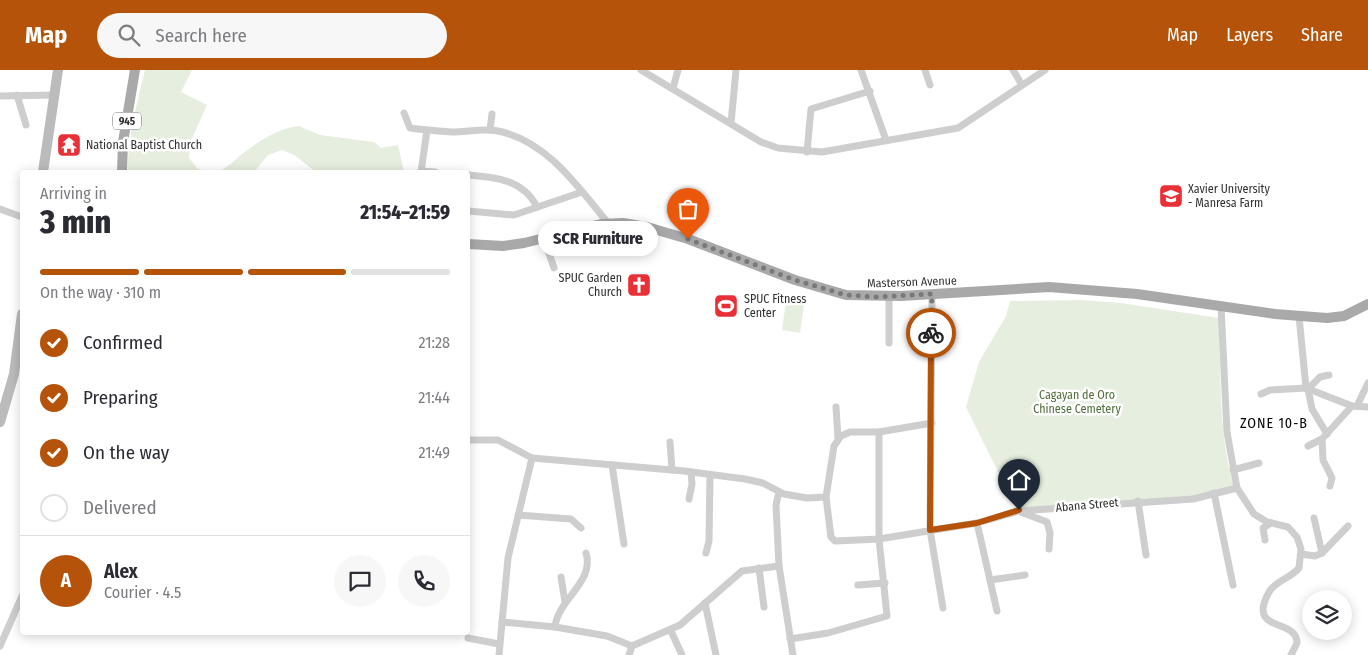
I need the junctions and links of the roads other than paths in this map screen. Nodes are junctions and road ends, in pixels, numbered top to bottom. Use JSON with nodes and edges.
{"nodes":[{"id":1,"x":58,"y":70,"type":"edge"},
{"id":2,"x":135,"y":70,"type":"edge"},
{"id":3,"x":641,"y":70,"type":"edge"},
{"id":4,"x":678,"y":70,"type":"edge"},
{"id":5,"x":736,"y":70,"type":"edge"},
{"id":6,"x":862,"y":70,"type":"edge"},
{"id":7,"x":925,"y":70,"type":"edge"},
{"id":8,"x":1013,"y":70,"type":"edge"},
{"id":9,"x":1045,"y":70,"type":"edge"},
{"id":10,"x":930,"y":85,"type":"dead end"},
{"id":11,"x":1022,"y":85,"type":"junction"},
{"id":12,"x":673,"y":88,"type":"junction"},
{"id":13,"x":870,"y":91,"type":"junction"},
{"id":14,"x":17,"y":95,"type":"junction"},
{"id":15,"x":54,"y":95,"type":"junction"},
{"id":16,"x":0,"y":96,"type":"edge"},
{"id":17,"x":404,"y":114,"type":"dead end"},
{"id":18,"x":492,"y":114,"type":"dead end"},
{"id":19,"x":731,"y":123,"type":"junction"},
{"id":20,"x":26,"y":125,"type":"dead end"},
{"id":21,"x":427,"y":130,"type":"junction"},
{"id":22,"x":490,"y":130,"type":"junction"},
{"id":23,"x":886,"y":140,"type":"junction"},
{"id":24,"x":806,"y":152,"type":"junction"},
{"id":25,"x":43,"y":170,"type":"edge"},
{"id":26,"x":122,"y":170,"type":"edge"},
{"id":27,"x":421,"y":170,"type":"edge"},
{"id":28,"x":470,"y":175,"type":"edge"},
{"id":29,"x":582,"y":192,"type":"junction"},
{"id":30,"x":537,"y":207,"type":"junction"},
{"id":31,"x":0,"y":209,"type":"edge"},
{"id":32,"x":470,"y":211,"type":"edge"},
{"id":33,"x":20,"y":216,"type":"edge"},
{"id":34,"x":608,"y":223,"type":"junction"},
{"id":35,"x":544,"y":239,"type":"junction"},
{"id":36,"x":470,"y":244,"type":"edge"},
{"id":37,"x":554,"y":268,"type":"dead end"},
{"id":38,"x":932,"y":294,"type":"junction"},
{"id":39,"x":889,"y":297,"type":"junction"},
{"id":40,"x":1368,"y":304,"type":"edge"},
{"id":41,"x":1221,"y":306,"type":"junction"},
{"id":42,"x":1299,"y":316,"type":"junction"},
{"id":43,"x":20,"y":329,"type":"edge"},
{"id":44,"x":889,"y":343,"type":"dead end"},
{"id":45,"x":1329,"y":375,"type":"dead end"},
{"id":46,"x":1368,"y":383,"type":"edge"},
{"id":47,"x":1307,"y":389,"type":"junction"},
{"id":48,"x":1260,"y":394,"type":"dead end"},
{"id":49,"x":1354,"y":406,"type":"junction"},
{"id":50,"x":836,"y":407,"type":"dead end"},
{"id":51,"x":1368,"y":407,"type":"edge"},
{"id":52,"x":0,"y":422,"type":"edge"},
{"id":53,"x":932,"y":423,"type":"junction"},
{"id":54,"x":879,"y":432,"type":"junction"},
{"id":55,"x":1324,"y":436,"type":"junction"},
{"id":56,"x":838,"y":438,"type":"junction"},
{"id":57,"x":470,"y":440,"type":"edge"},
{"id":58,"x":670,"y":442,"type":"dead end"},
{"id":59,"x":1308,"y":446,"type":"dead end"},
{"id":60,"x":532,"y":458,"type":"junction"},
{"id":61,"x":1260,"y":463,"type":"dead end"},
{"id":62,"x":612,"y":465,"type":"junction"},
{"id":63,"x":672,"y":470,"type":"junction"},
{"id":64,"x":1233,"y":470,"type":"junction"},
{"id":65,"x":691,"y":472,"type":"junction"},
{"id":66,"x":710,"y":475,"type":"junction"},
{"id":67,"x":1330,"y":486,"type":"dead end"},
{"id":68,"x":1237,"y":488,"type":"junction"},
{"id":69,"x":779,"y":492,"type":"junction"},
{"id":70,"x":1214,"y":493,"type":"junction"},
{"id":71,"x":826,"y":497,"type":"junction"},
{"id":72,"x":690,"y":498,"type":"dead end"},
{"id":73,"x":1138,"y":501,"type":"junction"},
{"id":74,"x":1017,"y":511,"type":"junction"},
{"id":75,"x":518,"y":515,"type":"junction"},
{"id":76,"x":1314,"y":518,"type":"dead end"},
{"id":77,"x":977,"y":523,"type":"junction"},
{"id":78,"x":1271,"y":523,"type":"junction"},
{"id":79,"x":1348,"y":526,"type":"dead end"},
{"id":80,"x":581,"y":528,"type":"dead end"},
{"id":81,"x":930,"y":530,"type":"junction"},
{"id":82,"x":879,"y":539,"type":"junction"},
{"id":83,"x":1264,"y":540,"type":"dead end"},
{"id":84,"x":624,"y":544,"type":"dead end"},
{"id":85,"x":1049,"y":549,"type":"dead end"},
{"id":86,"x":586,"y":553,"type":"dead end"},
{"id":87,"x":706,"y":553,"type":"dead end"},
{"id":88,"x":1322,"y":553,"type":"junction"},
{"id":89,"x":1301,"y":554,"type":"junction"},
{"id":90,"x":1146,"y":555,"type":"dead end"},
{"id":91,"x":779,"y":566,"type":"junction"},
{"id":92,"x":759,"y":568,"type":"junction"},
{"id":93,"x":1025,"y":575,"type":"dead end"},
{"id":94,"x":561,"y":577,"type":"dead end"},
{"id":95,"x":990,"y":580,"type":"junction"},
{"id":96,"x":885,"y":583,"type":"junction"},
{"id":97,"x":858,"y":585,"type":"dead end"},
{"id":98,"x":1233,"y":585,"type":"dead end"},
{"id":99,"x":20,"y":601,"type":"edge"},
{"id":100,"x":565,"y":602,"type":"junction"},
{"id":101,"x":705,"y":602,"type":"junction"},
{"id":102,"x":764,"y":607,"type":"dead end"},
{"id":103,"x":943,"y":608,"type":"dead end"},
{"id":104,"x":997,"y":611,"type":"dead end"},
{"id":105,"x":502,"y":622,"type":"junction"},
{"id":106,"x":555,"y":627,"type":"junction"},
{"id":107,"x":671,"y":630,"type":"junction"},
{"id":108,"x":468,"y":638,"type":"dead end"},
{"id":109,"x":790,"y":639,"type":"junction"},
{"id":110,"x":499,"y":644,"type":"junction"},
{"id":111,"x":0,"y":646,"type":"edge"},
{"id":112,"x":632,"y":646,"type":"junction"},
{"id":113,"x":499,"y":655,"type":"edge"},
{"id":114,"x":629,"y":655,"type":"edge"},
{"id":115,"x":682,"y":655,"type":"edge"},
{"id":116,"x":716,"y":655,"type":"edge"},
{"id":117,"x":793,"y":655,"type":"edge"},
{"id":118,"x":1291,"y":655,"type":"edge"}],
"edges":[{"from":1,"to":15,"type":"main road"},
{"from":2,"to":26,"type":"main road","number":"945"},
{"from":3,"to":12,"type":"street"},
{"from":4,"to":12,"type":"street"},
{"from":5,"to":19,"type":"street"},
{"from":6,"to":13,"type":"street"},
{"from":7,"to":10,"type":"street"},
{"from":8,"to":11,"type":"street"},
{"from":9,"to":11,"type":"street"},
{"from":11,"to":23,"type":"street"},
{"from":12,"to":19,"type":"street"},
{"from":13,"to":23,"type":"street"},
{"from":13,"to":24,"type":"street"},
{"from":14,"to":15,"type":"street"},
{"from":14,"to":16,"type":"street"},
{"from":14,"to":20,"type":"street"},
{"from":15,"to":25,"type":"main road"},
{"from":17,"to":21,"type":"street"},
{"from":18,"to":22,"type":"street"},
{"from":19,"to":24,"type":"street"},
{"from":21,"to":22,"type":"street"},
{"from":21,"to":27,"type":"street"},
{"from":22,"to":29,"type":"street"},
{"from":23,"to":24,"type":"street"},
{"from":28,"to":30,"type":"street"},
{"from":29,"to":30,"type":"street"},
{"from":29,"to":34,"type":"street"},
{"from":30,"to":32,"type":"street"},
{"from":31,"to":33,"type":"street"},
{"from":34,"to":35,"type":"main road","name":"Masterson Avenue"},
{"from":34,"to":39,"type":"main road","name":"Masterson Avenue"},
{"from":35,"to":36,"type":"main road","name":"Masterson Avenue"},
{"from":35,"to":37,"type":"street"},
{"from":38,"to":39,"type":"main road","name":"Masterson Avenue"},
{"from":38,"to":41,"type":"main road","name":"Masterson Avenue"},
{"from":38,"to":53,"type":"street"},
{"from":39,"to":44,"type":"street"},
{"from":40,"to":42,"type":"main road","name":"Masterson Avenue"},
{"from":41,"to":42,"type":"main road","name":"Masterson Avenue"},
{"from":41,"to":64,"type":"street"},
{"from":42,"to":47,"type":"street"},
{"from":43,"to":52,"type":"main road"},
{"from":45,"to":47,"type":"street"},
{"from":46,"to":49,"type":"street"},
{"from":47,"to":48,"type":"street"},
{"from":47,"to":49,"type":"street"},
{"from":47,"to":55,"type":"street"},
{"from":49,"to":51,"type":"street"},
{"from":49,"to":55,"type":"street"},
{"from":50,"to":56,"type":"street"},
{"from":53,"to":54,"type":"street"},
{"from":53,"to":81,"type":"street"},
{"from":54,"to":56,"type":"street"},
{"from":54,"to":82,"type":"street"},
{"from":55,"to":59,"type":"street"},
{"from":55,"to":67,"type":"street"},
{"from":56,"to":71,"type":"street"},
{"from":57,"to":60,"type":"street"},
{"from":58,"to":63,"type":"street"},
{"from":60,"to":62,"type":"street"},
{"from":60,"to":75,"type":"street"},
{"from":61,"to":64,"type":"street"},
{"from":62,"to":63,"type":"street"},
{"from":62,"to":84,"type":"street"},
{"from":63,"to":65,"type":"street"},
{"from":64,"to":68,"type":"street"},
{"from":65,"to":66,"type":"street"},
{"from":65,"to":72,"type":"street"},
{"from":66,"to":69,"type":"street"},
{"from":66,"to":87,"type":"street"},
{"from":68,"to":70,"type":"street","name":"Abana Street"},
{"from":68,"to":78,"type":"street"},
{"from":69,"to":71,"type":"street"},
{"from":69,"to":91,"type":"street"},
{"from":70,"to":73,"type":"street","name":"Abana Street"},
{"from":70,"to":98,"type":"street"},
{"from":71,"to":82,"type":"street","name":"Abana Street"},
{"from":73,"to":74,"type":"street","name":"Abana Street"},
{"from":73,"to":90,"type":"street"},
{"from":74,"to":77,"type":"street","name":"Abana Street"},
{"from":74,"to":85,"type":"street"},
{"from":75,"to":80,"type":"street"},
{"from":75,"to":105,"type":"street"},
{"from":76,"to":88,"type":"street"},
{"from":77,"to":81,"type":"street","name":"Abana Street"},
{"from":77,"to":95,"type":"street"},
{"from":78,"to":83,"type":"street"},
{"from":78,"to":89,"type":"street"},
{"from":79,"to":88,"type":"street"},
{"from":81,"to":82,"type":"street","name":"Abana Street"},
{"from":81,"to":103,"type":"street"},
{"from":82,"to":96,"type":"street"},
{"from":86,"to":100,"type":"street"},
{"from":88,"to":89,"type":"street"},
{"from":89,"to":118,"type":"street"},
{"from":91,"to":92,"type":"street"},
{"from":91,"to":109,"type":"street"},
{"from":92,"to":101,"type":"street"},
{"from":92,"to":102,"type":"street"},
{"from":93,"to":95,"type":"street"},
{"from":94,"to":100,"type":"street"},
{"from":95,"to":104,"type":"street"},
{"from":96,"to":97,"type":"street"},
{"from":96,"to":109,"type":"street"},
{"from":99,"to":111,"type":"street"},
{"from":100,"to":106,"type":"street"},
{"from":101,"to":107,"type":"street"},
{"from":101,"to":116,"type":"street"},
{"from":105,"to":106,"type":"street"},
{"from":105,"to":110,"type":"street"},
{"from":106,"to":112,"type":"street"},
{"from":107,"to":112,"type":"street"},
{"from":107,"to":115,"type":"street"},
{"from":108,"to":110,"type":"street"},
{"from":109,"to":117,"type":"street"},
{"from":110,"to":113,"type":"street"},
{"from":112,"to":114,"type":"street"}]}
